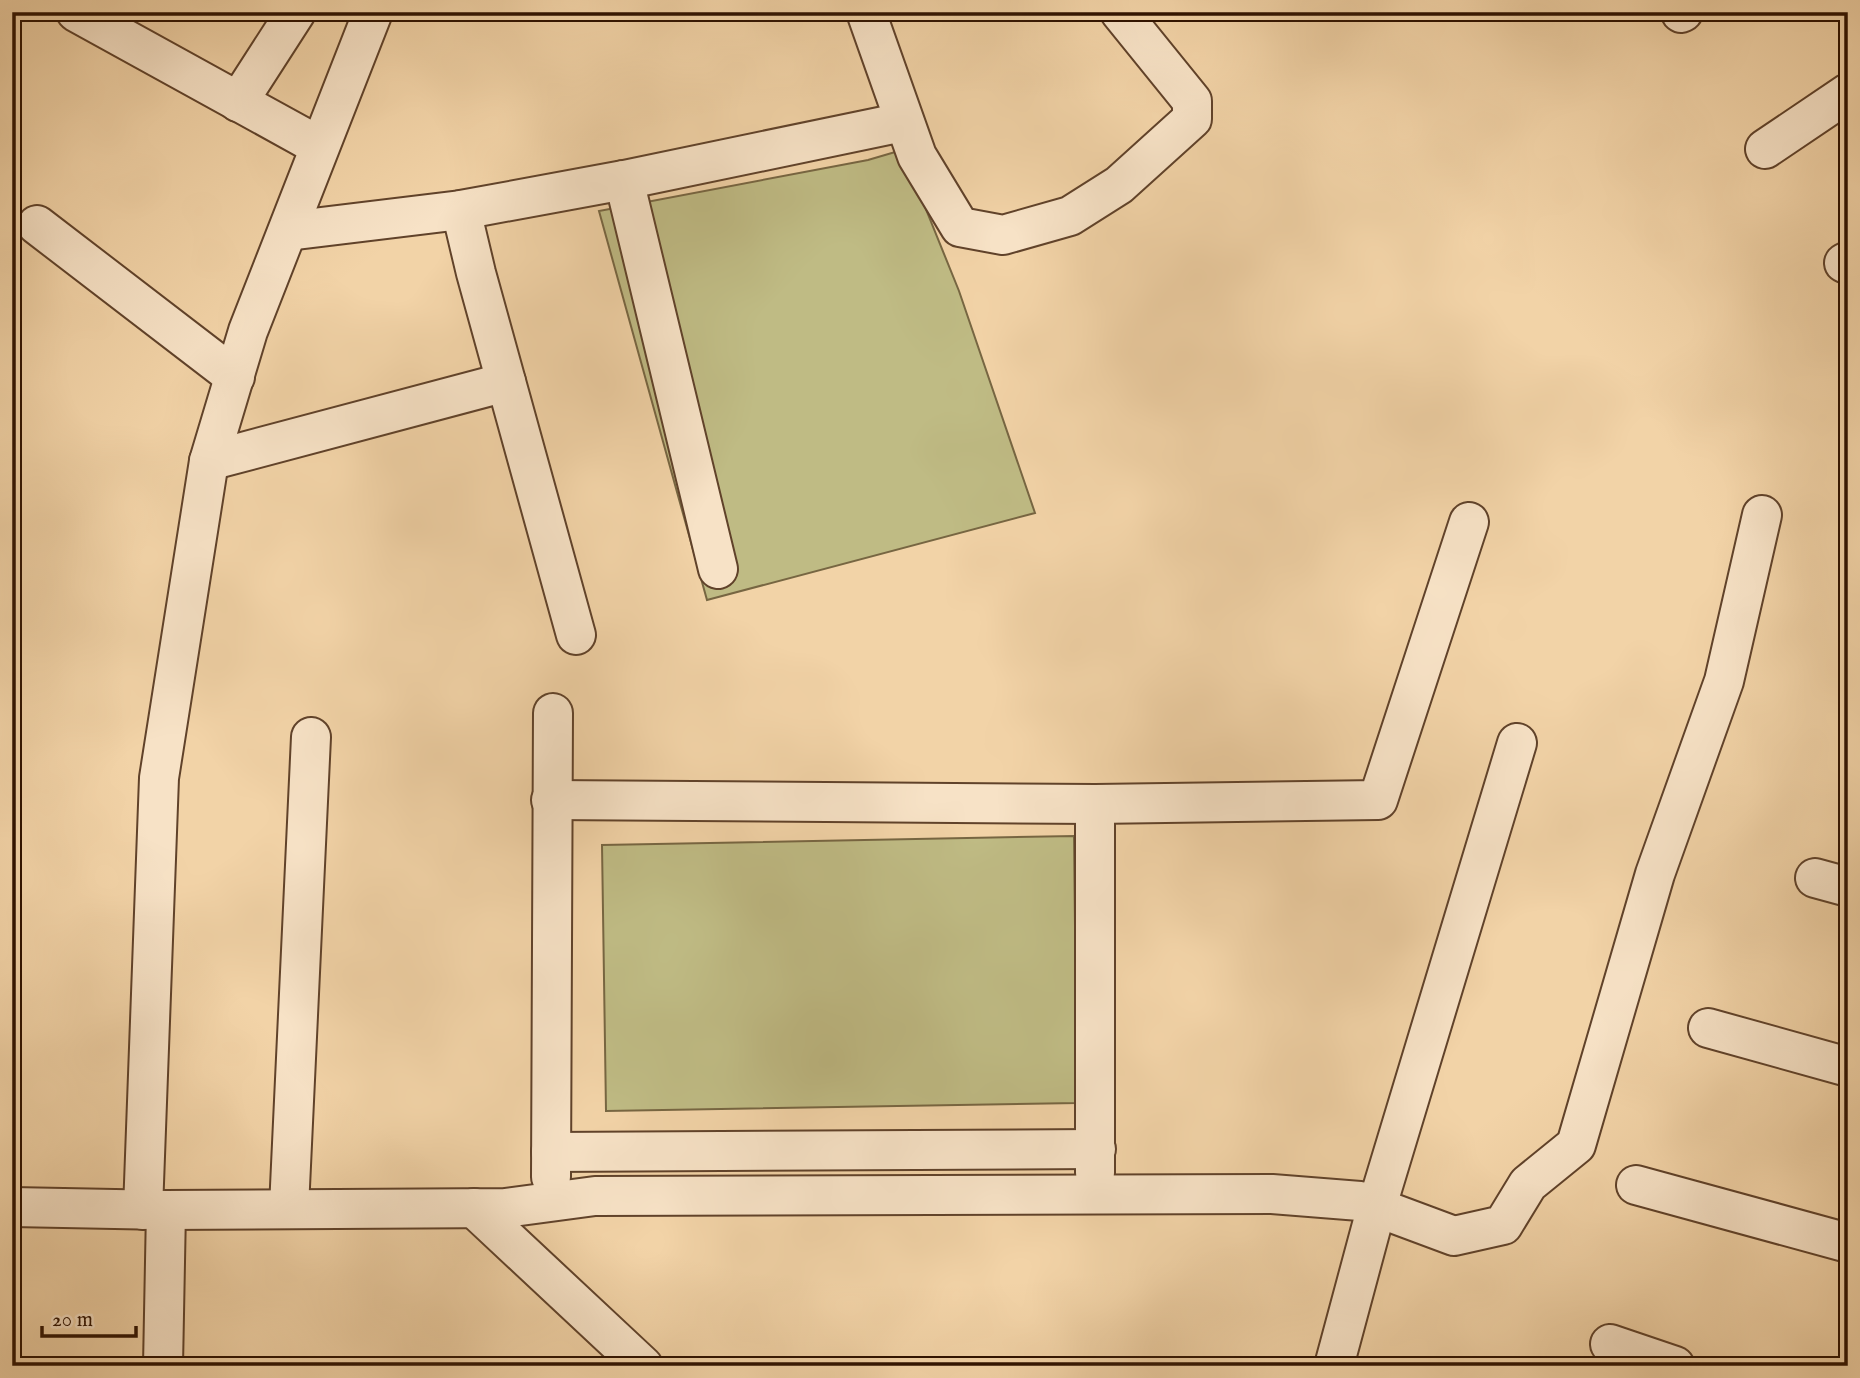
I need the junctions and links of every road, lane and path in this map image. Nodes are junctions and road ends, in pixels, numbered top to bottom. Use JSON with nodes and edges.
{"nodes":[{"id":1,"x":76,"y":12,"type":"edge"},
{"id":2,"x":296,"y":12,"type":"edge"},
{"id":3,"x":373,"y":12,"type":"edge"},
{"id":4,"x":866,"y":12,"type":"edge"},
{"id":5,"x":1120,"y":12,"type":"edge"},
{"id":6,"x":1848,"y":93,"type":"edge"},
{"id":7,"x":238,"y":102,"type":"junction"},
{"id":8,"x":903,"y":122,"type":"junction"},
{"id":9,"x":319,"y":146,"type":"junction"},
{"id":10,"x":1765,"y":149,"type":"dead end"},
{"id":11,"x":624,"y":180,"type":"junction"},
{"id":12,"x":461,"y":210,"type":"junction"},
{"id":13,"x":37,"y":225,"type":"dead end"},
{"id":14,"x":288,"y":231,"type":"junction"},
{"id":15,"x":235,"y":377,"type":"junction"},
{"id":16,"x":506,"y":382,"type":"junction"},
{"id":17,"x":209,"y":461,"type":"junction"},
{"id":18,"x":1762,"y":515,"type":"dead end"},
{"id":19,"x":1469,"y":522,"type":"dead end"},
{"id":20,"x":718,"y":569,"type":"dead end"},
{"id":21,"x":576,"y":635,"type":"dead end"},
{"id":22,"x":553,"y":713,"type":"dead end"},
{"id":23,"x":311,"y":737,"type":"dead end"},
{"id":24,"x":1517,"y":743,"type":"dead end"},
{"id":25,"x":551,"y":800,"type":"junction"},
{"id":26,"x":1096,"y":804,"type":"junction"},
{"id":27,"x":1707,"y":1028,"type":"dead end"},
{"id":28,"x":1848,"y":1067,"type":"edge"},
{"id":29,"x":1096,"y":1149,"type":"junction"},
{"id":30,"x":551,"y":1152,"type":"junction"},
{"id":31,"x":1636,"y":1185,"type":"dead end"},
{"id":32,"x":1094,"y":1195,"type":"junction"},
{"id":33,"x":551,"y":1202,"type":"junction"},
{"id":34,"x":1377,"y":1206,"type":"junction"},
{"id":35,"x":12,"y":1207,"type":"edge"},
{"id":36,"x":289,"y":1208,"type":"junction"},
{"id":37,"x":474,"y":1208,"type":"junction"},
{"id":38,"x":155,"y":1210,"type":"junction"},
{"id":39,"x":1848,"y":1243,"type":"edge"},
{"id":40,"x":1610,"y":1344,"type":"dead end"},
{"id":41,"x":163,"y":1366,"type":"edge"},
{"id":42,"x":643,"y":1366,"type":"edge"},
{"id":43,"x":1334,"y":1366,"type":"edge"},
{"id":44,"x":1675,"y":1366,"type":"edge"}],
"edges":[{"from":1,"to":7,"type":"street"},
{"from":2,"to":7,"type":"street"},
{"from":3,"to":9,"type":"street"},
{"from":4,"to":8,"type":"street"},
{"from":5,"to":8,"type":"street"},
{"from":6,"to":10,"type":"street"},
{"from":7,"to":9,"type":"street"},
{"from":8,"to":11,"type":"street"},
{"from":9,"to":14,"type":"street"},
{"from":11,"to":12,"type":"street"},
{"from":11,"to":20,"type":"street"},
{"from":12,"to":14,"type":"street"},
{"from":12,"to":16,"type":"street"},
{"from":13,"to":15,"type":"street"},
{"from":14,"to":15,"type":"street"},
{"from":15,"to":17,"type":"street"},
{"from":16,"to":17,"type":"street"},
{"from":16,"to":21,"type":"street"},
{"from":17,"to":38,"type":"street"},
{"from":18,"to":34,"type":"street"},
{"from":19,"to":26,"type":"street"},
{"from":22,"to":25,"type":"street"},
{"from":23,"to":36,"type":"street"},
{"from":24,"to":34,"type":"street"},
{"from":25,"to":26,"type":"street"},
{"from":25,"to":30,"type":"street"},
{"from":26,"to":29,"type":"street"},
{"from":27,"to":28,"type":"street"},
{"from":29,"to":30,"type":"street"},
{"from":29,"to":32,"type":"street"},
{"from":30,"to":33,"type":"street"},
{"from":31,"to":39,"type":"street"},
{"from":32,"to":33,"type":"street"},
{"from":32,"to":34,"type":"street"},
{"from":33,"to":37,"type":"street"},
{"from":34,"to":43,"type":"street"},
{"from":35,"to":38,"type":"street"},
{"from":36,"to":37,"type":"street"},
{"from":36,"to":38,"type":"street"},
{"from":37,"to":42,"type":"street"},
{"from":38,"to":41,"type":"street"},
{"from":40,"to":44,"type":"street"}]}
